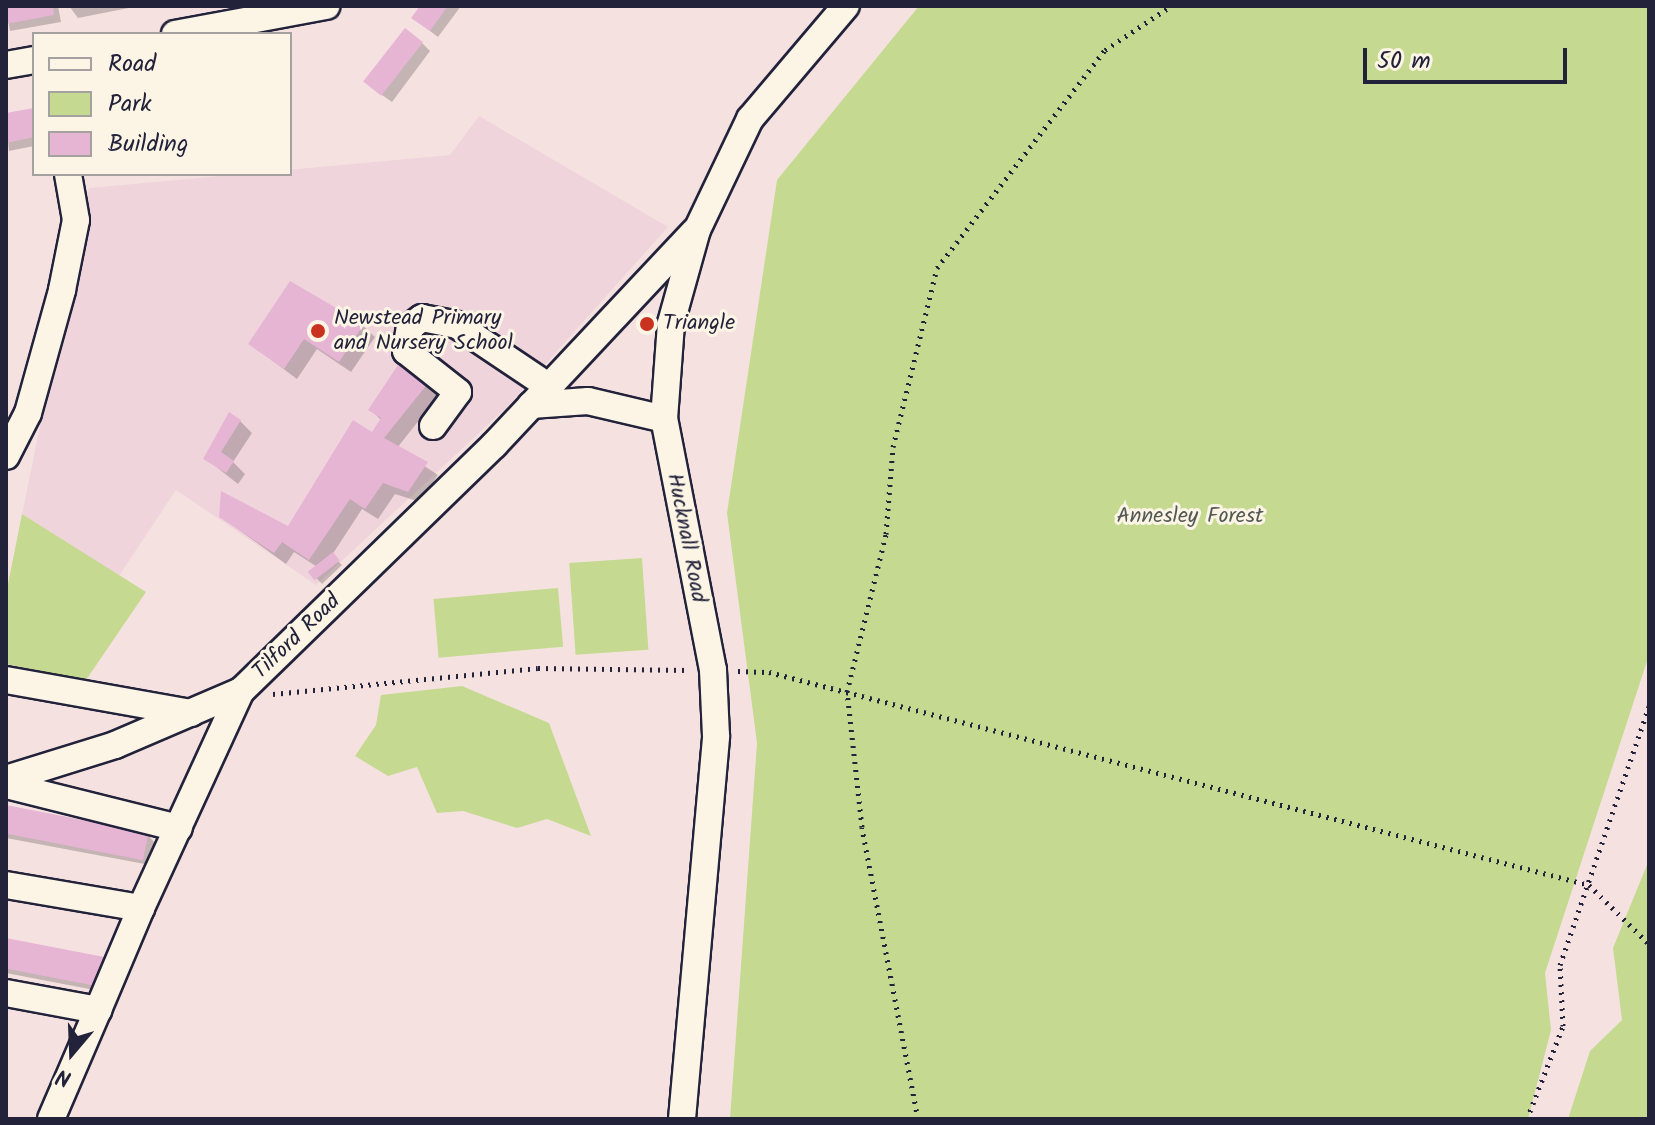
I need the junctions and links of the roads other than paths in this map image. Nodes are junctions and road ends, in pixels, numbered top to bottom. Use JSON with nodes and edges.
{"nodes":[{"id":1,"x":326,"y":6,"type":"edge"},
{"id":2,"x":846,"y":6,"type":"edge"},
{"id":3,"x":186,"y":32,"type":"edge"},
{"id":4,"x":32,"y":60,"type":"edge"},
{"id":5,"x":6,"y":65,"type":"edge"},
{"id":6,"x":68,"y":176,"type":"edge"},
{"id":7,"x":697,"y":230,"type":"junction"},
{"id":8,"x":540,"y":396,"type":"junction"},
{"id":9,"x":664,"y":419,"type":"junction"},
{"id":10,"x":433,"y":426,"type":"dead end"},
{"id":11,"x":6,"y":456,"type":"edge"},
{"id":12,"x":6,"y":680,"type":"edge"},
{"id":13,"x":241,"y":691,"type":"junction"},
{"id":14,"x":191,"y":713,"type":"junction"},
{"id":15,"x":6,"y":779,"type":"edge"},
{"id":16,"x":6,"y":785,"type":"edge"},
{"id":17,"x":179,"y":828,"type":"junction"},
{"id":18,"x":6,"y":885,"type":"edge"},
{"id":19,"x":141,"y":908,"type":"junction"},
{"id":20,"x":6,"y":993,"type":"edge"},
{"id":21,"x":98,"y":1010,"type":"junction"},
{"id":22,"x":51,"y":1119,"type":"edge"},
{"id":23,"x":682,"y":1119,"type":"edge"}],
"edges":[{"from":1,"to":3,"type":"street"},
{"from":2,"to":7,"type":"street","name":"Hucknall Road"},
{"from":4,"to":5,"type":"street"},
{"from":6,"to":11,"type":"street"},
{"from":7,"to":8,"type":"street","name":"Tilford Road"},
{"from":7,"to":9,"type":"street","name":"Hucknall Road"},
{"from":8,"to":9,"type":"street"},
{"from":8,"to":10,"type":"street"},
{"from":8,"to":13,"type":"street","name":"Tilford Road"},
{"from":9,"to":23,"type":"street","name":"Hucknall Road"},
{"from":12,"to":14,"type":"street"},
{"from":13,"to":14,"type":"street","name":"Tilford Road"},
{"from":13,"to":17,"type":"street"},
{"from":14,"to":15,"type":"street","name":"Tilford Road"},
{"from":16,"to":17,"type":"street"},
{"from":17,"to":19,"type":"street"},
{"from":18,"to":19,"type":"street"},
{"from":19,"to":21,"type":"street"},
{"from":20,"to":21,"type":"street"},
{"from":21,"to":22,"type":"street"}]}
